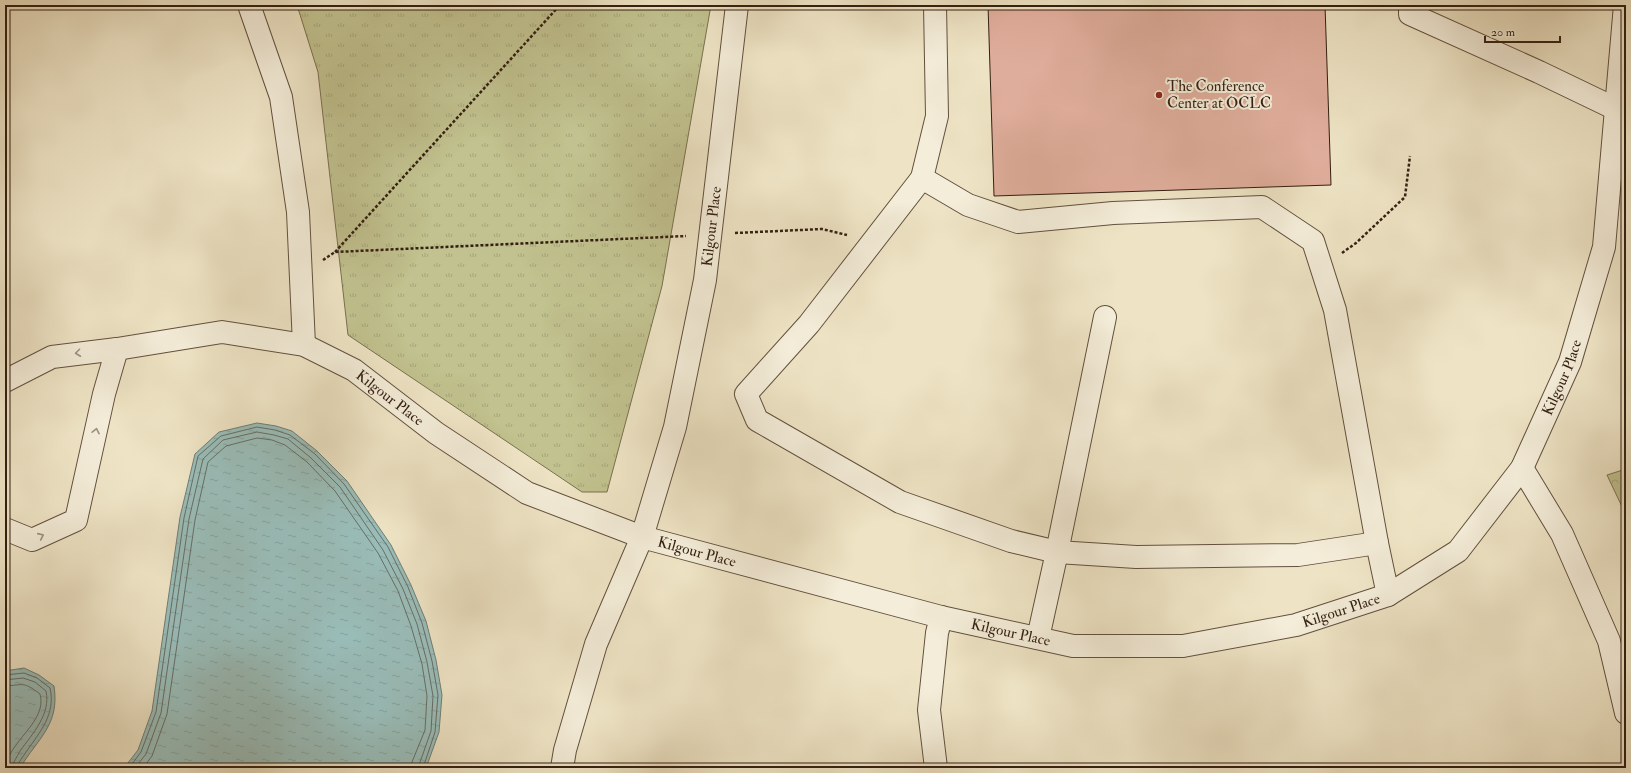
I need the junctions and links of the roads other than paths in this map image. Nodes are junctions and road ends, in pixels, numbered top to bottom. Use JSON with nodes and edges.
{"nodes":[{"id":1,"x":249,"y":5,"type":"edge"},
{"id":2,"x":737,"y":5,"type":"edge"},
{"id":3,"x":934,"y":5,"type":"edge"},
{"id":4,"x":1410,"y":5,"type":"edge"},
{"id":5,"x":1625,"y":5,"type":"edge"},
{"id":6,"x":1616,"y":109,"type":"junction"},
{"id":7,"x":922,"y":178,"type":"junction"},
{"id":8,"x":1105,"y":317,"type":"dead end"},
{"id":9,"x":304,"y":345,"type":"junction"},
{"id":10,"x":117,"y":349,"type":"junction"},
{"id":11,"x":5,"y":381,"type":"edge"},
{"id":12,"x":1522,"y":468,"type":"junction"},
{"id":13,"x":5,"y":529,"type":"edge"},
{"id":14,"x":642,"y":537,"type":"junction"},
{"id":15,"x":1377,"y":543,"type":"junction"},
{"id":16,"x":1057,"y":552,"type":"junction"},
{"id":17,"x":1388,"y":594,"type":"junction"},
{"id":18,"x":941,"y":617,"type":"junction"},
{"id":19,"x":1038,"y":638,"type":"junction"},
{"id":20,"x":1626,"y":714,"type":"edge"},
{"id":21,"x":562,"y":768,"type":"edge"},
{"id":22,"x":936,"y":768,"type":"edge"}],
"edges":[{"from":1,"to":9,"type":"street"},
{"from":2,"to":14,"type":"street","name":"Kilgour Place"},
{"from":3,"to":7,"type":"street"},
{"from":4,"to":6,"type":"street"},
{"from":5,"to":6,"type":"street","name":"Kilgour Place"},
{"from":6,"to":12,"type":"street","name":"Kilgour Place"},
{"from":7,"to":15,"type":"street"},
{"from":7,"to":16,"type":"street"},
{"from":8,"to":16,"type":"street"},
{"from":9,"to":10,"type":"street","name":"Kilgour Place"},
{"from":9,"to":14,"type":"street","name":"Kilgour Place"},
{"from":10,"to":11,"type":"street","name":"Kilgour Place","one_way":true},
{"from":13,"to":10,"type":"street","one_way":true},
{"from":12,"to":17,"type":"street","name":"Kilgour Place"},
{"from":12,"to":20,"type":"street"},
{"from":14,"to":18,"type":"street","name":"Kilgour Place"},
{"from":14,"to":21,"type":"street","name":"Kilgour Place"},
{"from":15,"to":16,"type":"street"},
{"from":15,"to":17,"type":"street"},
{"from":16,"to":19,"type":"street"},
{"from":17,"to":19,"type":"street","name":"Kilgour Place"},
{"from":18,"to":19,"type":"street","name":"Kilgour Place"},
{"from":18,"to":22,"type":"street"}]}
